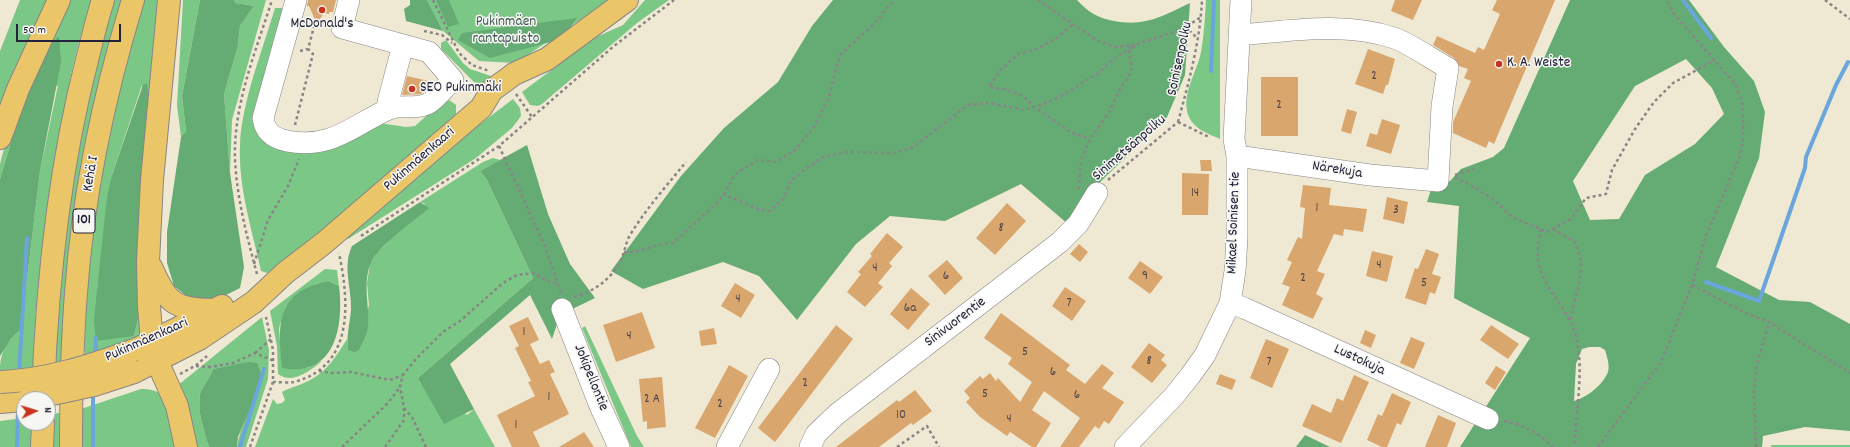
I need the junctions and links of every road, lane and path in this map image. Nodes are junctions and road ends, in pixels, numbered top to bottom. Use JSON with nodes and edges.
{"nodes":[{"id":1,"x":59,"y":0,"type":"edge"},
{"id":2,"x":103,"y":0,"type":"edge"},
{"id":3,"x":133,"y":0,"type":"edge"},
{"id":4,"x":169,"y":0,"type":"edge"},
{"id":5,"x":272,"y":0,"type":"edge"},
{"id":6,"x":349,"y":0,"type":"edge"},
{"id":7,"x":433,"y":0,"type":"edge"},
{"id":8,"x":628,"y":0,"type":"edge"},
{"id":9,"x":674,"y":0,"type":"edge"},
{"id":10,"x":894,"y":0,"type":"edge"},
{"id":11,"x":1038,"y":0,"type":"edge"},
{"id":12,"x":1202,"y":0,"type":"edge"},
{"id":13,"x":1241,"y":0,"type":"edge"},
{"id":14,"x":1668,"y":0,"type":"edge"},
{"id":15,"x":1825,"y":0,"type":"edge"},
{"id":16,"x":301,"y":7,"type":"edge"},
{"id":17,"x":1201,"y":17,"type":"junction"},
{"id":18,"x":1850,"y":19,"type":"edge"},
{"id":19,"x":329,"y":20,"type":"dead end"},
{"id":20,"x":316,"y":23,"type":"junction"},
{"id":21,"x":1072,"y":25,"type":"junction"},
{"id":22,"x":1184,"y":29,"type":"junction"},
{"id":23,"x":1239,"y":35,"type":"junction"},
{"id":24,"x":1198,"y":39,"type":"junction"},
{"id":25,"x":309,"y":44,"type":"dead end"},
{"id":26,"x":403,"y":44,"type":"junction"},
{"id":27,"x":454,"y":44,"type":"dead end"},
{"id":28,"x":1135,"y":45,"type":"junction"},
{"id":29,"x":308,"y":49,"type":"dead end"},
{"id":30,"x":1715,"y":60,"type":"junction"},
{"id":31,"x":1034,"y":107,"type":"junction"},
{"id":32,"x":391,"y":108,"type":"junction"},
{"id":33,"x":1178,"y":122,"type":"junction"},
{"id":34,"x":299,"y":136,"type":"junction"},
{"id":35,"x":1209,"y":137,"type":"dead end"},
{"id":36,"x":0,"y":138,"type":"edge"},
{"id":37,"x":1090,"y":139,"type":"junction"},
{"id":38,"x":499,"y":146,"type":"junction"},
{"id":39,"x":1237,"y":156,"type":"junction"},
{"id":40,"x":686,"y":162,"type":"dead end"},
{"id":41,"x":1474,"y":169,"type":"dead end"},
{"id":42,"x":723,"y":194,"type":"junction"},
{"id":43,"x":1097,"y":194,"type":"joint"},
{"id":44,"x":1084,"y":215,"type":"junction"},
{"id":45,"x":1540,"y":229,"type":"junction"},
{"id":46,"x":1552,"y":229,"type":"junction"},
{"id":47,"x":357,"y":239,"type":"dead end"},
{"id":48,"x":344,"y":248,"type":"dead end"},
{"id":49,"x":624,"y":252,"type":"junction"},
{"id":50,"x":339,"y":253,"type":"junction"},
{"id":51,"x":333,"y":258,"type":"dead end"},
{"id":52,"x":148,"y":262,"type":"junction"},
{"id":53,"x":254,"y":265,"type":"junction"},
{"id":54,"x":285,"y":273,"type":"junction"},
{"id":55,"x":257,"y":274,"type":"dead end"},
{"id":56,"x":558,"y":284,"type":"junction"},
{"id":57,"x":1692,"y":285,"type":"junction"},
{"id":58,"x":1230,"y":303,"type":"junction"},
{"id":59,"x":563,"y":304,"type":"junction"},
{"id":60,"x":215,"y":310,"type":"junction"},
{"id":61,"x":266,"y":316,"type":"dead end"},
{"id":62,"x":1571,"y":322,"type":"junction"},
{"id":63,"x":1769,"y":322,"type":"junction"},
{"id":64,"x":271,"y":339,"type":"junction"},
{"id":65,"x":211,"y":352,"type":"dead end"},
{"id":66,"x":255,"y":353,"type":"junction"},
{"id":67,"x":152,"y":358,"type":"junction"},
{"id":68,"x":274,"y":362,"type":"junction"},
{"id":69,"x":195,"y":366,"type":"junction"},
{"id":70,"x":769,"y":369,"type":"dead end"},
{"id":71,"x":319,"y":371,"type":"junction"},
{"id":72,"x":1850,"y":374,"type":"edge"},
{"id":73,"x":403,"y":375,"type":"junction"},
{"id":74,"x":0,"y":382,"type":"edge"},
{"id":75,"x":273,"y":382,"type":"junction"},
{"id":76,"x":400,"y":387,"type":"junction"},
{"id":77,"x":43,"y":391,"type":"edge"},
{"id":78,"x":56,"y":393,"type":"edge"},
{"id":79,"x":16,"y":401,"type":"edge"},
{"id":80,"x":0,"y":402,"type":"edge"},
{"id":81,"x":404,"y":407,"type":"junction"},
{"id":82,"x":1488,"y":419,"type":"joint"},
{"id":83,"x":42,"y":431,"type":"edge"},
{"id":84,"x":42,"y":447,"type":"edge"},
{"id":85,"x":71,"y":447,"type":"edge"},
{"id":86,"x":186,"y":447,"type":"edge"},
{"id":87,"x":250,"y":447,"type":"edge"},
{"id":88,"x":342,"y":447,"type":"edge"},
{"id":89,"x":385,"y":447,"type":"edge"},
{"id":90,"x":426,"y":447,"type":"edge"},
{"id":91,"x":619,"y":447,"type":"edge"},
{"id":92,"x":727,"y":447,"type":"edge"},
{"id":93,"x":810,"y":447,"type":"edge"},
{"id":94,"x":897,"y":447,"type":"edge"},
{"id":95,"x":939,"y":447,"type":"edge"},
{"id":96,"x":1125,"y":447,"type":"edge"},
{"id":97,"x":1553,"y":447,"type":"edge"},
{"id":98,"x":1575,"y":447,"type":"edge"},
{"id":99,"x":1598,"y":447,"type":"edge"},
{"id":100,"x":1756,"y":447,"type":"edge"}],
"edges":[{"from":1,"to":36,"type":"main road"},
{"from":2,"to":77,"type":"main road","name":"Kehä I","number":"101"},
{"from":3,"to":85,"type":"main road","name":"Kehä I","number":"101"},
{"from":4,"to":52,"type":"main road"},
{"from":5,"to":53,"type":"path"},
{"from":6,"to":26,"type":"street"},
{"from":7,"to":27,"type":"path"},
{"from":8,"to":54,"type":"main road","name":"Pukinmäenkaari"},
{"from":9,"to":38,"type":"path"},
{"from":10,"to":42,"type":"path"},
{"from":11,"to":21,"type":"path"},
{"from":12,"to":17,"type":"path","name":"Soinisenpolku"},
{"from":13,"to":23,"type":"street","name":"Mikael Soinisen tie"},
{"from":14,"to":30,"type":"path"},
{"from":15,"to":18,"type":"path"},
{"from":16,"to":20,"type":"path"},
{"from":16,"to":34,"type":"street"},
{"from":17,"to":22,"type":"path"},
{"from":17,"to":24,"type":"path","name":"Soinisenpolku"},
{"from":19,"to":20,"type":"path"},
{"from":20,"to":25,"type":"path"},
{"from":21,"to":28,"type":"path"},
{"from":21,"to":31,"type":"path"},
{"from":22,"to":24,"type":"path"},
{"from":22,"to":28,"type":"path"},
{"from":23,"to":39,"type":"street","name":"Mikael Soinisen tie"},
{"from":23,"to":39,"type":"street","name":"Närekuja"},
{"from":24,"to":33,"type":"path","name":"Soinisenpolku"},
{"from":26,"to":32,"type":"street"},
{"from":26,"to":32,"type":"street"},
{"from":28,"to":31,"type":"path"},
{"from":28,"to":37,"type":"path"},
{"from":29,"to":34,"type":"path"},
{"from":30,"to":46,"type":"path"},
{"from":30,"to":57,"type":"path"},
{"from":31,"to":37,"type":"path"},
{"from":31,"to":42,"type":"path"},
{"from":32,"to":34,"type":"street"},
{"from":33,"to":35,"type":"path"},
{"from":33,"to":43,"type":"path","name":"Sinimetsänpolku"},
{"from":34,"to":53,"type":"path"},
{"from":37,"to":44,"type":"path"},
{"from":38,"to":47,"type":"path"},
{"from":38,"to":56,"type":"path"},
{"from":39,"to":58,"type":"street","name":"Mikael Soinisen tie"},
{"from":40,"to":49,"type":"path"},
{"from":41,"to":45,"type":"path"},
{"from":42,"to":49,"type":"path"},
{"from":43,"to":44,"type":"street","name":"Sinivuorentie"},
{"from":44,"to":93,"type":"street","name":"Sinivuorentie"},
{"from":45,"to":46,"type":"path"},
{"from":45,"to":62,"type":"path"},
{"from":46,"to":62,"type":"path"},
{"from":48,"to":50,"type":"path"},
{"from":49,"to":59,"type":"path"},
{"from":50,"to":51,"type":"path"},
{"from":50,"to":71,"type":"path"},
{"from":52,"to":60,"type":"main road"},
{"from":52,"to":67,"type":"main road"},
{"from":53,"to":55,"type":"path"},
{"from":54,"to":60,"type":"main road","name":"Pukinmäenkaari"},
{"from":54,"to":67,"type":"main road","name":"Pukinmäenkaari"},
{"from":56,"to":59,"type":"path"},
{"from":56,"to":73,"type":"path"},
{"from":57,"to":63,"type":"path"},
{"from":57,"to":99,"type":"path"},
{"from":58,"to":82,"type":"street","name":"Lustokuja"},
{"from":58,"to":96,"type":"street","name":"Mikael Soinisen tie"},
{"from":59,"to":91,"type":"street","name":"Jokipellontie"},
{"from":60,"to":67,"type":"main road","name":"Pukinmäenkaari"},
{"from":61,"to":64,"type":"path"},
{"from":62,"to":98,"type":"path"},
{"from":63,"to":72,"type":"path"},
{"from":63,"to":100,"type":"path"},
{"from":64,"to":66,"type":"path"},
{"from":64,"to":68,"type":"path"},
{"from":65,"to":69,"type":"path"},
{"from":66,"to":68,"type":"path"},
{"from":66,"to":69,"type":"path"},
{"from":67,"to":69,"type":"path"},
{"from":67,"to":74,"type":"main road","name":"Pukinmäenkaari","bridge":true},
{"from":67,"to":78,"type":"main road","name":"Pukinmäenkaari","bridge":true},
{"from":67,"to":86,"type":"main road"},
{"from":68,"to":75,"type":"path"},
{"from":70,"to":92,"type":"street"},
{"from":71,"to":73,"type":"path"},
{"from":71,"to":75,"type":"path"},
{"from":73,"to":76,"type":"path"},
{"from":75,"to":87,"type":"path"},
{"from":76,"to":81,"type":"path"},
{"from":76,"to":88,"type":"path"},
{"from":79,"to":80,"type":"main road"},
{"from":81,"to":89,"type":"path"},
{"from":81,"to":90,"type":"path"},
{"from":82,"to":97,"type":"path"},
{"from":83,"to":84,"type":"main road"},
{"from":94,"to":95,"type":"path"}]}
